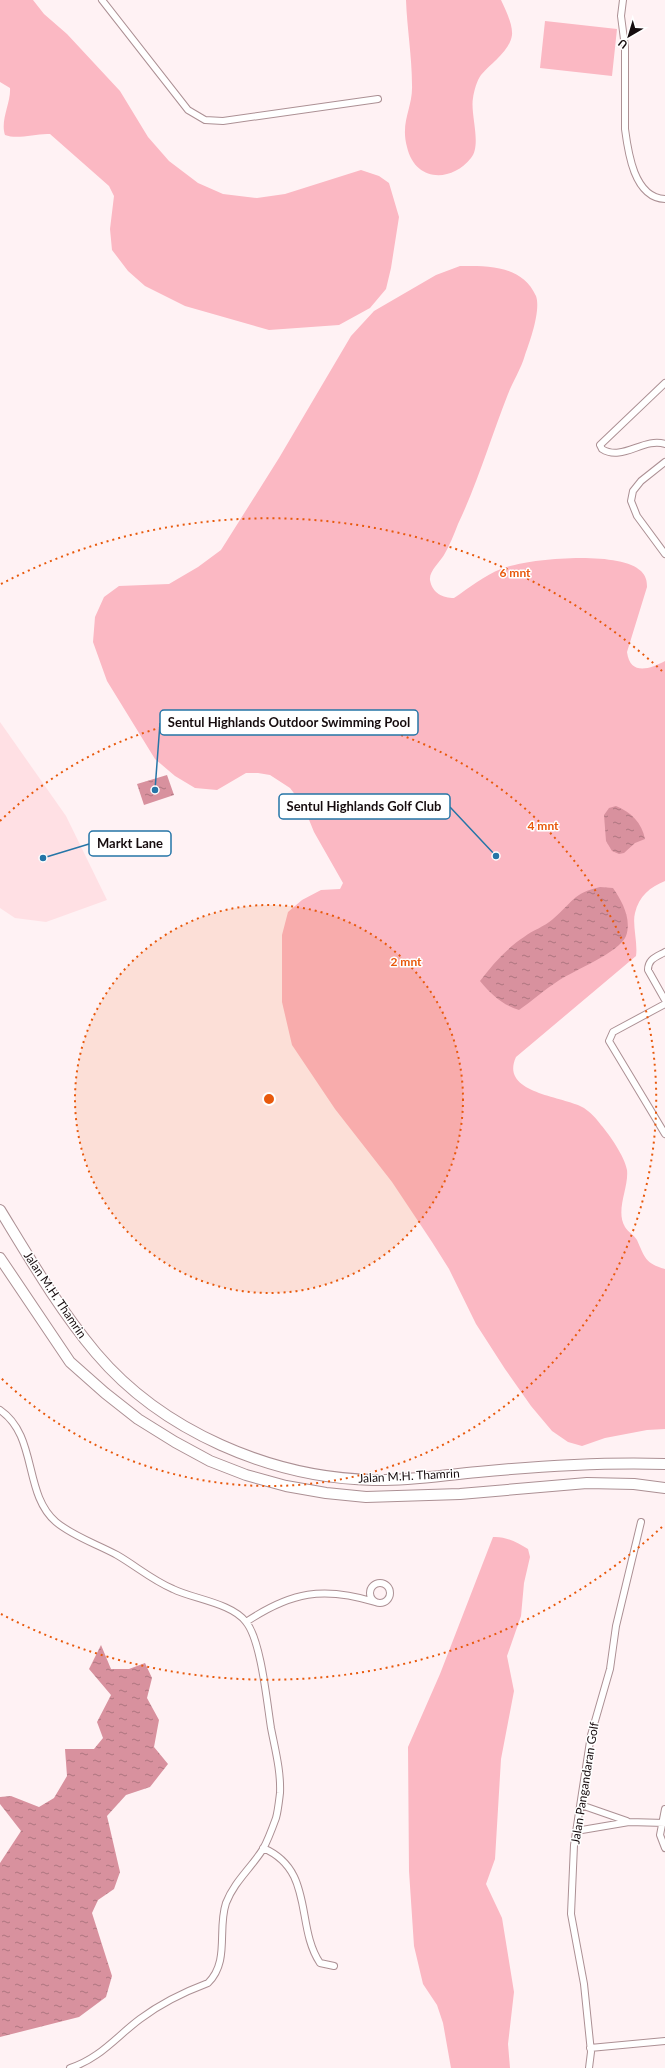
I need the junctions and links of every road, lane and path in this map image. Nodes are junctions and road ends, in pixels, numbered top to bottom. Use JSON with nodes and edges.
{"nodes":[{"id":1,"x":102,"y":0,"type":"edge"},
{"id":2,"x":623,"y":0,"type":"edge"},
{"id":3,"x":378,"y":99,"type":"dead end"},
{"id":4,"x":665,"y":199,"type":"edge"},
{"id":5,"x":665,"y":383,"type":"edge"},
{"id":6,"x":665,"y":444,"type":"edge"},
{"id":7,"x":665,"y":462,"type":"edge"},
{"id":8,"x":665,"y":554,"type":"edge"},
{"id":9,"x":665,"y":952,"type":"edge"},
{"id":10,"x":665,"y":1000,"type":"edge"},
{"id":11,"x":665,"y":1004,"type":"edge"},
{"id":12,"x":665,"y":1134,"type":"edge"},
{"id":13,"x":0,"y":1210,"type":"edge"},
{"id":14,"x":0,"y":1258,"type":"edge"},
{"id":15,"x":0,"y":1410,"type":"edge"},
{"id":16,"x":665,"y":1464,"type":"edge"},
{"id":17,"x":665,"y":1488,"type":"edge"},
{"id":18,"x":641,"y":1522,"type":"dead end"},
{"id":19,"x":375,"y":1602,"type":"dead end"},
{"id":20,"x":246,"y":1622,"type":"junction"},
{"id":21,"x":581,"y":1804,"type":"junction"},
{"id":22,"x":665,"y":1809,"type":"edge"},
{"id":23,"x":629,"y":1822,"type":"junction"},
{"id":24,"x":664,"y":1823,"type":"edge"},
{"id":25,"x":576,"y":1831,"type":"junction"},
{"id":26,"x":263,"y":1848,"type":"junction"},
{"id":27,"x":665,"y":1848,"type":"edge"},
{"id":28,"x":334,"y":1966,"type":"dead end"},
{"id":29,"x":665,"y":2041,"type":"edge"},
{"id":30,"x":590,"y":2048,"type":"junction"},
{"id":31,"x":70,"y":2068,"type":"edge"},
{"id":32,"x":589,"y":2068,"type":"edge"}],
"edges":[{"from":1,"to":3,"type":"street"},
{"from":2,"to":4,"type":"street"},
{"from":5,"to":6,"type":"street"},
{"from":7,"to":8,"type":"street"},
{"from":9,"to":10,"type":"street"},
{"from":11,"to":12,"type":"street"},
{"from":13,"to":16,"type":"main road","name":"Jalan M.H. Thamrin"},
{"from":14,"to":17,"type":"main road","name":"Jalan M.H. Thamrin"},
{"from":15,"to":20,"type":"street"},
{"from":18,"to":21,"type":"street","name":"Jalan Pangandaran Golf"},
{"from":19,"to":20,"type":"street"},
{"from":20,"to":26,"type":"street"},
{"from":21,"to":23,"type":"street"},
{"from":21,"to":25,"type":"street","name":"Jalan Pangandaran Golf"},
{"from":22,"to":24,"type":"street"},
{"from":23,"to":24,"type":"street"},
{"from":23,"to":25,"type":"street"},
{"from":24,"to":27,"type":"street"},
{"from":25,"to":30,"type":"street","name":"Jalan Pangandaran Golf"},
{"from":26,"to":28,"type":"street"},
{"from":26,"to":31,"type":"street"},
{"from":29,"to":30,"type":"street"},
{"from":30,"to":32,"type":"street","name":"Jalan Pangandaran Golf"}]}
